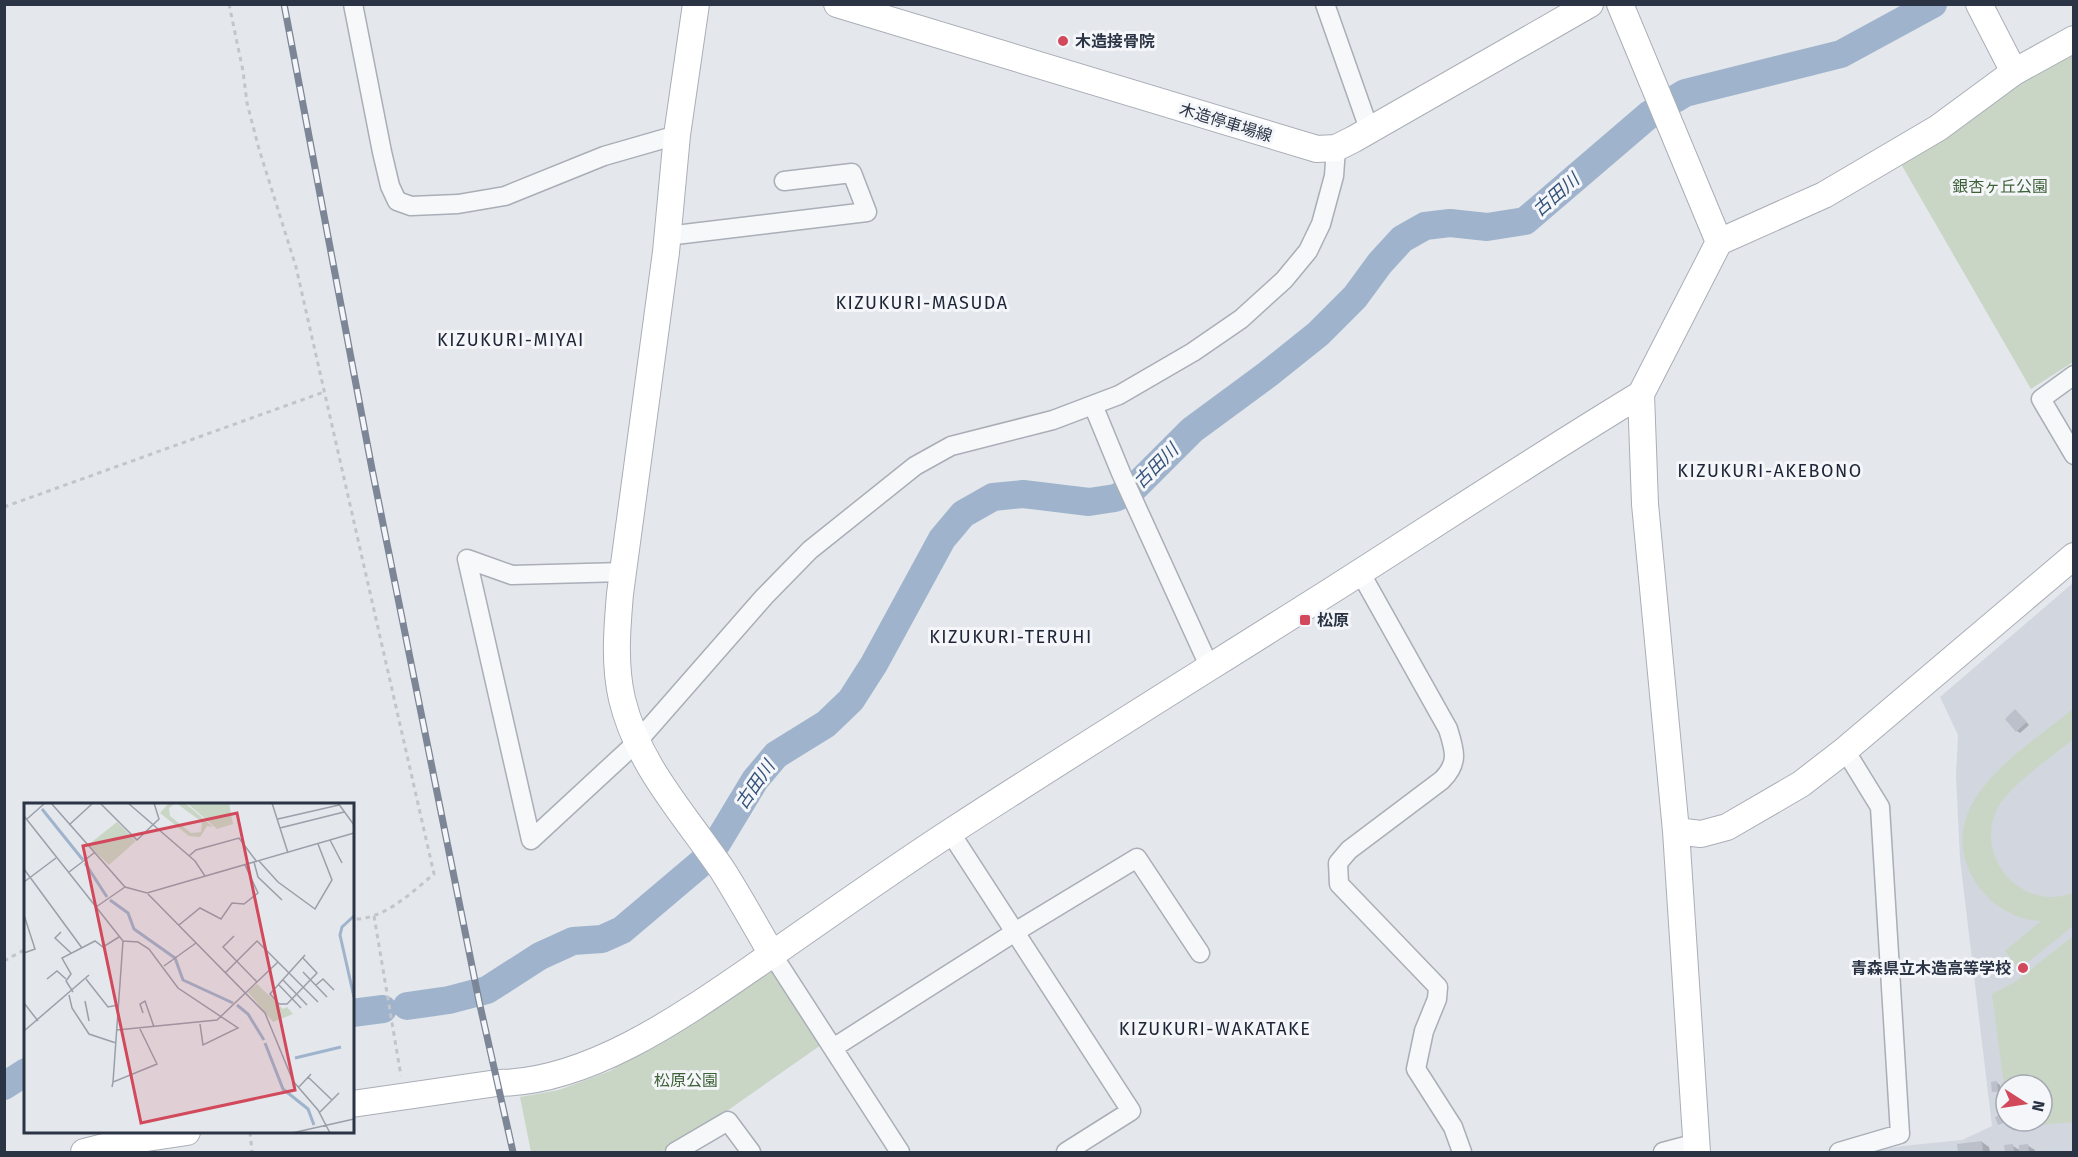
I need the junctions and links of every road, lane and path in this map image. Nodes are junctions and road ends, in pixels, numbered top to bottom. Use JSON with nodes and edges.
{"nodes":[{"id":1,"x":229,"y":4,"type":"edge"},
{"id":2,"x":353,"y":4,"type":"edge"},
{"id":3,"x":696,"y":4,"type":"edge"},
{"id":4,"x":837,"y":4,"type":"edge"},
{"id":5,"x":1325,"y":4,"type":"edge"},
{"id":6,"x":1590,"y":4,"type":"edge"},
{"id":7,"x":1620,"y":4,"type":"edge"},
{"id":8,"x":1978,"y":4,"type":"edge"},
{"id":9,"x":883,"y":11,"type":"edge"},
{"id":10,"x":2073,"y":39,"type":"edge"},
{"id":11,"x":2014,"y":72,"type":"junction"},
{"id":12,"x":1369,"y":129,"type":"junction"},
{"id":13,"x":677,"y":135,"type":"junction"},
{"id":14,"x":1336,"y":148,"type":"junction"},
{"id":15,"x":783,"y":181,"type":"dead end"},
{"id":16,"x":667,"y":236,"type":"junction"},
{"id":17,"x":1719,"y":242,"type":"junction"},
{"id":18,"x":2073,"y":375,"type":"edge"},
{"id":19,"x":324,"y":392,"type":"junction"},
{"id":20,"x":1641,"y":394,"type":"junction"},
{"id":21,"x":1093,"y":405,"type":"junction"},
{"id":22,"x":2073,"y":455,"type":"edge"},
{"id":23,"x":4,"y":507,"type":"edge"},
{"id":24,"x":2073,"y":556,"type":"edge"},
{"id":25,"x":623,"y":572,"type":"junction"},
{"id":26,"x":1360,"y":572,"type":"junction"},
{"id":27,"x":1210,"y":668,"type":"junction"},
{"id":28,"x":638,"y":742,"type":"junction"},
{"id":29,"x":1845,"y":750,"type":"junction"},
{"id":30,"x":1676,"y":831,"type":"junction"},
{"id":31,"x":950,"y":832,"type":"junction"},
{"id":32,"x":374,"y":916,"type":"junction"},
{"id":33,"x":354,"y":919,"type":"edge"},
{"id":34,"x":1015,"y":932,"type":"junction"},
{"id":35,"x":24,"y":950,"type":"edge"},
{"id":36,"x":1200,"y":953,"type":"dead end"},
{"id":37,"x":772,"y":954,"type":"junction"},
{"id":38,"x":4,"y":961,"type":"edge"},
{"id":39,"x":833,"y":1048,"type":"junction"},
{"id":40,"x":405,"y":1096,"type":"junction"},
{"id":41,"x":354,"y":1104,"type":"edge"},
{"id":42,"x":176,"y":1133,"type":"edge"},
{"id":43,"x":250,"y":1133,"type":"edge"},
{"id":44,"x":1697,"y":1148,"type":"edge"},
{"id":45,"x":84,"y":1152,"type":"edge"},
{"id":46,"x":252,"y":1152,"type":"edge"},
{"id":47,"x":675,"y":1152,"type":"edge"},
{"id":48,"x":751,"y":1152,"type":"edge"},
{"id":49,"x":900,"y":1152,"type":"edge"},
{"id":50,"x":1066,"y":1152,"type":"edge"},
{"id":51,"x":1462,"y":1152,"type":"edge"},
{"id":52,"x":1663,"y":1152,"type":"edge"},
{"id":53,"x":1839,"y":1152,"type":"edge"}],
"edges":[{"from":1,"to":19,"type":"path"},
{"from":2,"to":13,"type":"street"},
{"from":3,"to":13,"type":"street"},
{"from":4,"to":9,"type":"street","name":"木造停車場線"},
{"from":5,"to":12,"type":"street"},
{"from":6,"to":12,"type":"street"},
{"from":7,"to":17,"type":"street"},
{"from":8,"to":11,"type":"street"},
{"from":9,"to":14,"type":"street","name":"木造停車場線"},
{"from":10,"to":11,"type":"street"},
{"from":11,"to":17,"type":"street"},
{"from":12,"to":14,"type":"street"},
{"from":13,"to":16,"type":"street"},
{"from":14,"to":21,"type":"street"},
{"from":15,"to":16,"type":"street"},
{"from":16,"to":25,"type":"street"},
{"from":17,"to":20,"type":"street"},
{"from":18,"to":22,"type":"street"},
{"from":19,"to":23,"type":"path"},
{"from":19,"to":32,"type":"path"},
{"from":20,"to":26,"type":"street"},
{"from":20,"to":30,"type":"street"},
{"from":21,"to":27,"type":"street"},
{"from":21,"to":28,"type":"street"},
{"from":24,"to":29,"type":"street"},
{"from":25,"to":28,"type":"street"},
{"from":25,"to":28,"type":"street"},
{"from":26,"to":27,"type":"street"},
{"from":26,"to":51,"type":"street"},
{"from":27,"to":31,"type":"street"},
{"from":28,"to":37,"type":"street"},
{"from":29,"to":30,"type":"street"},
{"from":29,"to":53,"type":"street"},
{"from":30,"to":44,"type":"street"},
{"from":31,"to":34,"type":"street"},
{"from":31,"to":37,"type":"street"},
{"from":32,"to":33,"type":"path"},
{"from":32,"to":40,"type":"path"},
{"from":34,"to":36,"type":"street"},
{"from":34,"to":39,"type":"street"},
{"from":34,"to":50,"type":"street"},
{"from":35,"to":38,"type":"path"},
{"from":37,"to":39,"type":"street"},
{"from":37,"to":40,"type":"street"},
{"from":39,"to":49,"type":"street"},
{"from":40,"to":41,"type":"street"},
{"from":42,"to":45,"type":"street"},
{"from":43,"to":46,"type":"path"},
{"from":44,"to":52,"type":"street"},
{"from":47,"to":48,"type":"street"}]}
